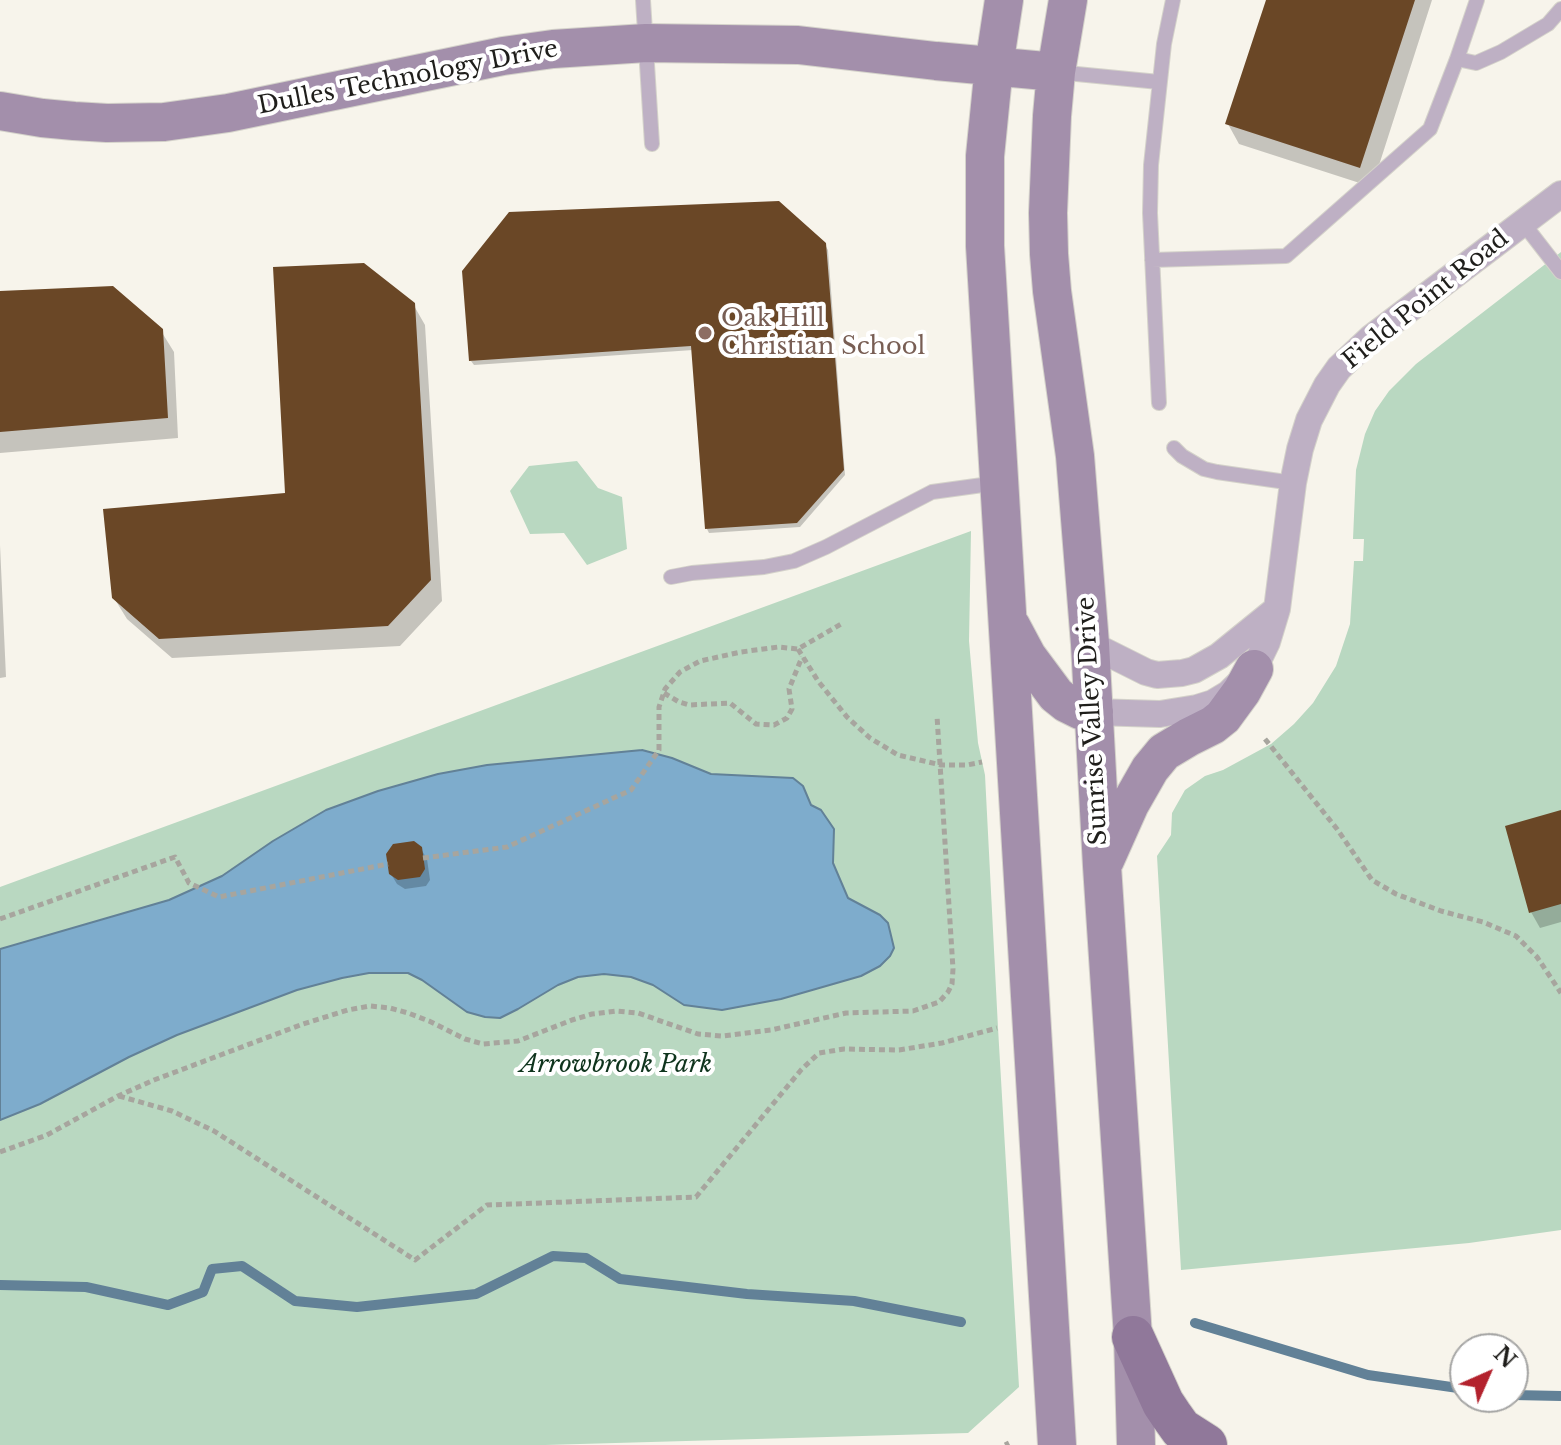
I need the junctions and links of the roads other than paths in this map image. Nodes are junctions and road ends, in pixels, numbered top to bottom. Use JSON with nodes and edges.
{"nodes":[{"id":1,"x":643,"y":0,"type":"edge"},
{"id":2,"x":1004,"y":0,"type":"edge"},
{"id":3,"x":1068,"y":0,"type":"edge"},
{"id":4,"x":1173,"y":0,"type":"edge"},
{"id":5,"x":1477,"y":0,"type":"edge"},
{"id":6,"x":1561,"y":9,"type":"edge"},
{"id":7,"x":646,"y":43,"type":"junction"},
{"id":8,"x":1457,"y":59,"type":"junction"},
{"id":9,"x":994,"y":66,"type":"junction"},
{"id":10,"x":1056,"y":72,"type":"junction"},
{"id":11,"x":1159,"y":82,"type":"junction"},
{"id":12,"x":0,"y":111,"type":"edge"},
{"id":13,"x":652,"y":144,"type":"dead end"},
{"id":14,"x":1561,"y":194,"type":"edge"},
{"id":15,"x":1523,"y":223,"type":"junction"},
{"id":16,"x":1152,"y":260,"type":"junction"},
{"id":17,"x":1561,"y":272,"type":"edge"},
{"id":18,"x":1159,"y":403,"type":"dead end"},
{"id":19,"x":1174,"y":448,"type":"dead end"},
{"id":20,"x":998,"y":483,"type":"junction"},
{"id":21,"x":1293,"y":483,"type":"junction"},
{"id":22,"x":671,"y":577,"type":"dead end"},
{"id":23,"x":1277,"y":609,"type":"junction"},
{"id":24,"x":1006,"y":617,"type":"junction"},
{"id":25,"x":1090,"y":644,"type":"junction"},
{"id":26,"x":1254,"y":669,"type":"junction"},
{"id":27,"x":1094,"y":712,"type":"junction"},
{"id":28,"x":1102,"y":866,"type":"junction"},
{"id":29,"x":1133,"y":1337,"type":"junction"},
{"id":30,"x":1057,"y":1445,"type":"edge"},
{"id":31,"x":1136,"y":1445,"type":"edge"},
{"id":32,"x":1206,"y":1445,"type":"edge"}],
"edges":[{"from":1,"to":7,"type":"lane"},
{"from":2,"to":9,"type":"main road"},
{"from":3,"to":10,"type":"main road","name":"Sunrise Valley Drive"},
{"from":4,"to":11,"type":"lane"},
{"from":5,"to":8,"type":"lane"},
{"from":6,"to":8,"type":"lane"},
{"from":7,"to":9,"type":"main road","name":"Dulles Technology Drive"},
{"from":7,"to":12,"type":"main road","name":"Dulles Technology Drive"},
{"from":7,"to":13,"type":"lane"},
{"from":8,"to":16,"type":"lane"},
{"from":9,"to":10,"type":"main road","name":"Dulles Technology Drive"},
{"from":9,"to":20,"type":"main road"},
{"from":10,"to":11,"type":"lane"},
{"from":10,"to":25,"type":"main road","name":"Sunrise Valley Drive"},
{"from":11,"to":16,"type":"lane"},
{"from":14,"to":15,"type":"street","name":"Field Point Road"},
{"from":15,"to":17,"type":"lane"},
{"from":15,"to":21,"type":"street","name":"Field Point Road"},
{"from":16,"to":18,"type":"lane"},
{"from":19,"to":21,"type":"lane"},
{"from":20,"to":22,"type":"lane"},
{"from":20,"to":24,"type":"main road"},
{"from":21,"to":23,"type":"street","name":"Field Point Road"},
{"from":23,"to":25,"type":"street"},
{"from":23,"to":26,"type":"street","name":"Field Point Road"},
{"from":24,"to":27,"type":"main road"},
{"from":24,"to":30,"type":"main road"},
{"from":25,"to":27,"type":"main road","name":"Sunrise Valley Drive"},
{"from":26,"to":27,"type":"street","name":"Field Point Road"},
{"from":26,"to":28,"type":"main road"},
{"from":27,"to":28,"type":"main road","name":"Sunrise Valley Drive"},
{"from":28,"to":29,"type":"main road","name":"Sunrise Valley Drive"},
{"from":29,"to":31,"type":"main road","name":"Sunrise Valley Drive"},
{"from":29,"to":32,"type":"main road"}]}
